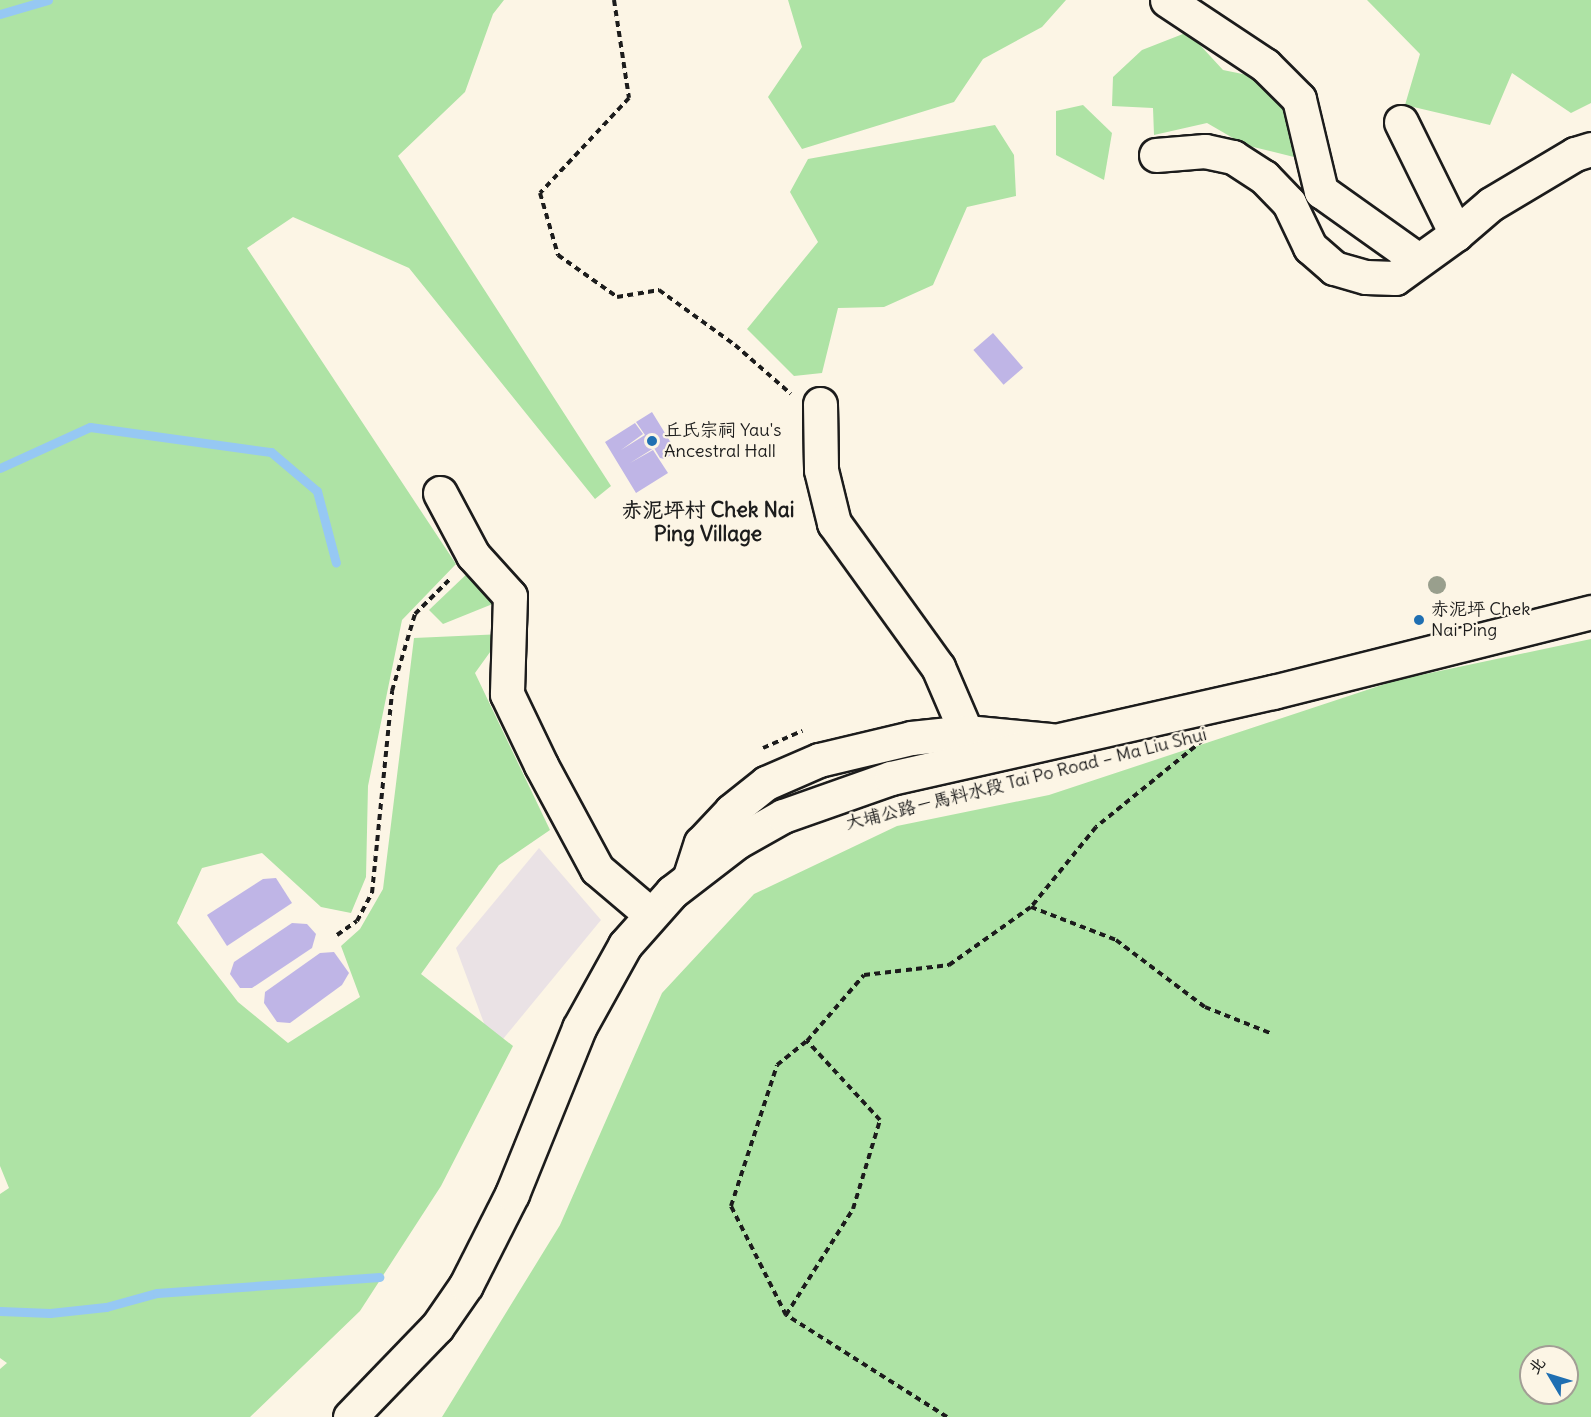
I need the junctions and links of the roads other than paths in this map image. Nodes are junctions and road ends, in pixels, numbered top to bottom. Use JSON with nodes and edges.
{"nodes":[{"id":1,"x":1167,"y":0,"type":"edge"},
{"id":2,"x":1401,"y":122,"type":"dead end"},
{"id":3,"x":1591,"y":149,"type":"edge"},
{"id":4,"x":1156,"y":154,"type":"dead end"},
{"id":5,"x":1456,"y":234,"type":"junction"},
{"id":6,"x":1418,"y":260,"type":"junction"},
{"id":7,"x":820,"y":404,"type":"road end"},
{"id":8,"x":440,"y":493,"type":"dead end"},
{"id":9,"x":1591,"y":612,"type":"edge"},
{"id":10,"x":966,"y":732,"type":"junction"},
{"id":11,"x":1050,"y":740,"type":"junction"},
{"id":12,"x":690,"y":876,"type":"junction"},
{"id":13,"x":650,"y":914,"type":"junction"},
{"id":14,"x":350,"y":1417,"type":"edge"}],
"edges":[{"from":1,"to":6,"type":"street"},
{"from":2,"to":5,"type":"street"},
{"from":3,"to":5,"type":"street"},
{"from":4,"to":6,"type":"street"},
{"from":5,"to":6,"type":"street"},
{"from":7,"to":10,"type":"street"},
{"from":8,"to":13,"type":"street"},
{"from":9,"to":11,"type":"street","name":"大埔公路－馬料水段 Tai Po Road – Ma Liu Shui"},
{"from":10,"to":11,"type":"street"},
{"from":10,"to":12,"type":"street"},
{"from":11,"to":12,"type":"street","name":"大埔公路－馬料水段 Tai Po Road – Ma Liu Shui"},
{"from":12,"to":13,"type":"street","name":"大埔公路－馬料水段 Tai Po Road – Ma Liu Shui"},
{"from":13,"to":14,"type":"street","name":"大埔公路－馬料水段 Tai Po Road – Ma Liu Shui"}]}
